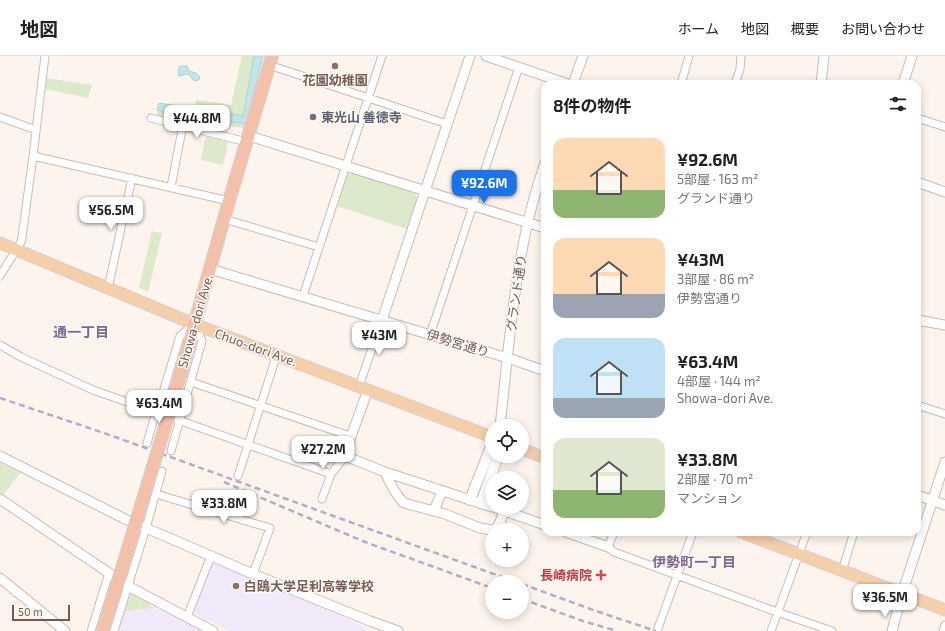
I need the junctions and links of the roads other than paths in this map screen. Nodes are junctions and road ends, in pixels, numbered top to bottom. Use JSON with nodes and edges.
{"nodes":[{"id":1,"x":45,"y":56,"type":"edge"},
{"id":2,"x":382,"y":56,"type":"edge"},
{"id":3,"x":470,"y":56,"type":"edge"},
{"id":4,"x":486,"y":56,"type":"edge"},
{"id":5,"x":583,"y":56,"type":"edge"},
{"id":6,"x":689,"y":56,"type":"edge"},
{"id":7,"x":741,"y":56,"type":"edge"},
{"id":8,"x":824,"y":56,"type":"edge"},
{"id":9,"x":912,"y":56,"type":"edge"},
{"id":10,"x":270,"y":60,"type":"edge"},
{"id":11,"x":519,"y":67,"type":"junction"},
{"id":12,"x":556,"y":80,"type":"edge"},
{"id":13,"x":574,"y":80,"type":"edge"},
{"id":14,"x":682,"y":80,"type":"edge"},
{"id":15,"x":736,"y":80,"type":"edge"},
{"id":16,"x":821,"y":80,"type":"edge"},
{"id":17,"x":904,"y":80,"type":"edge"},
{"id":18,"x":369,"y":98,"type":"junction"},
{"id":19,"x":0,"y":118,"type":"edge"},
{"id":20,"x":151,"y":118,"type":"dead end"},
{"id":21,"x":921,"y":119,"type":"edge"},
{"id":22,"x":447,"y":124,"type":"junction"},
{"id":23,"x":183,"y":125,"type":"junction"},
{"id":24,"x":945,"y":127,"type":"edge"},
{"id":25,"x":36,"y":130,"type":"junction"},
{"id":26,"x":248,"y":139,"type":"junction"},
{"id":27,"x":33,"y":156,"type":"junction"},
{"id":28,"x":346,"y":166,"type":"junction"},
{"id":29,"x":541,"y":177,"type":"edge"},
{"id":30,"x":132,"y":178,"type":"junction"},
{"id":31,"x":921,"y":183,"type":"edge"},
{"id":32,"x":171,"y":187,"type":"junction"},
{"id":33,"x":425,"y":192,"type":"junction"},
{"id":34,"x":945,"y":192,"type":"edge"},
{"id":35,"x":229,"y":201,"type":"junction"},
{"id":36,"x":473,"y":207,"type":"junction"},
{"id":37,"x":224,"y":219,"type":"junction"},
{"id":38,"x":528,"y":223,"type":"junction"},
{"id":39,"x":541,"y":227,"type":"edge"},
{"id":40,"x":0,"y":243,"type":"edge"},
{"id":41,"x":319,"y":247,"type":"junction"},
{"id":42,"x":15,"y":250,"type":"junction"},
{"id":43,"x":210,"y":269,"type":"junction"},
{"id":44,"x":0,"y":276,"type":"edge"},
{"id":45,"x":108,"y":288,"type":"junction"},
{"id":46,"x":303,"y":296,"type":"junction"},
{"id":47,"x":382,"y":320,"type":"junction"},
{"id":48,"x":921,"y":321,"type":"edge"},
{"id":49,"x":194,"y":324,"type":"junction"},
{"id":50,"x":945,"y":325,"type":"edge"},
{"id":51,"x":430,"y":335,"type":"junction"},
{"id":52,"x":0,"y":346,"type":"edge"},
{"id":53,"x":277,"y":354,"type":"junction"},
{"id":54,"x":508,"y":358,"type":"junction"},
{"id":55,"x":541,"y":370,"type":"edge"},
{"id":56,"x":191,"y":382,"type":"junction"},
{"id":57,"x":363,"y":388,"type":"junction"},
{"id":58,"x":261,"y":406,"type":"junction"},
{"id":59,"x":921,"y":406,"type":"edge"},
{"id":60,"x":156,"y":412,"type":"junction"},
{"id":61,"x":945,"y":414,"type":"edge"},
{"id":62,"x":501,"y":419,"type":"edge"},
{"id":63,"x":179,"y":421,"type":"junction"},
{"id":64,"x":485,"y":434,"type":"edge"},
{"id":65,"x":350,"y":436,"type":"junction"},
{"id":66,"x":147,"y":443,"type":"dead end"},
{"id":67,"x":248,"y":445,"type":"junction"},
{"id":68,"x":171,"y":452,"type":"dead end"},
{"id":69,"x":529,"y":452,"type":"edge"},
{"id":70,"x":346,"y":455,"type":"junction"},
{"id":71,"x":0,"y":456,"type":"edge"},
{"id":72,"x":541,"y":456,"type":"edge"},
{"id":73,"x":485,"y":462,"type":"edge"},
{"id":74,"x":945,"y":462,"type":"edge"},
{"id":75,"x":495,"y":463,"type":"edge"},
{"id":76,"x":162,"y":471,"type":"dead end"},
{"id":77,"x":385,"y":472,"type":"junction"},
{"id":78,"x":332,"y":474,"type":"junction"},
{"id":79,"x":238,"y":476,"type":"dead end"},
{"id":80,"x":442,"y":491,"type":"junction"},
{"id":81,"x":156,"y":494,"type":"junction"},
{"id":82,"x":921,"y":497,"type":"edge"},
{"id":83,"x":0,"y":499,"type":"edge"},
{"id":84,"x":322,"y":499,"type":"dead end"},
{"id":85,"x":470,"y":500,"type":"junction"},
{"id":86,"x":933,"y":500,"type":"junction"},
{"id":87,"x":481,"y":503,"type":"junction"},
{"id":88,"x":485,"y":504,"type":"edge"},
{"id":89,"x":945,"y":505,"type":"edge"},
{"id":90,"x":434,"y":511,"type":"junction"},
{"id":91,"x":517,"y":515,"type":"edge"},
{"id":92,"x":541,"y":524,"type":"edge"},
{"id":93,"x":146,"y":528,"type":"junction"},
{"id":94,"x":485,"y":529,"type":"edge"},
{"id":95,"x":577,"y":536,"type":"edge"},
{"id":96,"x":612,"y":536,"type":"edge"},
{"id":97,"x":692,"y":536,"type":"edge"},
{"id":98,"x":761,"y":536,"type":"edge"},
{"id":99,"x":805,"y":536,"type":"edge"},
{"id":100,"x":853,"y":536,"type":"edge"},
{"id":101,"x":608,"y":547,"type":"junction"},
{"id":102,"x":799,"y":554,"type":"junction"},
{"id":103,"x":211,"y":556,"type":"junction"},
{"id":104,"x":842,"y":570,"type":"junction"},
{"id":105,"x":109,"y":573,"type":"junction"},
{"id":106,"x":253,"y":574,"type":"junction"},
{"id":107,"x":677,"y":575,"type":"junction"},
{"id":108,"x":0,"y":578,"type":"edge"},
{"id":109,"x":122,"y":587,"type":"junction"},
{"id":110,"x":902,"y":594,"type":"junction"},
{"id":111,"x":945,"y":610,"type":"edge"},
{"id":112,"x":777,"y":612,"type":"junction"},
{"id":113,"x":187,"y":617,"type":"junction"},
{"id":114,"x":945,"y":626,"type":"edge"},
{"id":115,"x":65,"y":631,"type":"edge"},
{"id":116,"x":91,"y":631,"type":"edge"},
{"id":117,"x":104,"y":631,"type":"edge"},
{"id":118,"x":114,"y":631,"type":"edge"},
{"id":119,"x":213,"y":631,"type":"edge"},
{"id":120,"x":398,"y":631,"type":"edge"},
{"id":121,"x":656,"y":631,"type":"edge"},
{"id":122,"x":771,"y":631,"type":"edge"},
{"id":123,"x":832,"y":631,"type":"edge"},
{"id":124,"x":892,"y":631,"type":"edge"},
{"id":125,"x":943,"y":631,"type":"edge"}],
"edges":[{"from":1,"to":25,"type":"street"},
{"from":2,"to":18,"type":"street"},
{"from":3,"to":22,"type":"street"},
{"from":4,"to":11,"type":"street"},
{"from":5,"to":13,"type":"street"},
{"from":6,"to":14,"type":"street"},
{"from":7,"to":15,"type":"street"},
{"from":8,"to":16,"type":"street"},
{"from":9,"to":17,"type":"street"},
{"from":10,"to":18,"type":"street"},
{"from":10,"to":26,"type":"highway","name":"Showa-dori Ave."},
{"from":11,"to":12,"type":"street"},
{"from":11,"to":36,"type":"street"},
{"from":18,"to":22,"type":"street"},
{"from":18,"to":28,"type":"street"},
{"from":19,"to":25,"type":"street"},
{"from":20,"to":23,"type":"street"},
{"from":21,"to":24,"type":"street"},
{"from":22,"to":33,"type":"street"},
{"from":23,"to":26,"type":"street"},
{"from":23,"to":32,"type":"street"},
{"from":25,"to":27,"type":"street"},
{"from":26,"to":28,"type":"street"},
{"from":26,"to":35,"type":"highway","name":"Showa-dori Ave."},
{"from":27,"to":30,"type":"street"},
{"from":27,"to":42,"type":"street"},
{"from":28,"to":33,"type":"street"},
{"from":28,"to":41,"type":"street"},
{"from":29,"to":38,"type":"street","name":"グランド通り"},
{"from":30,"to":32,"type":"street"},
{"from":30,"to":45,"type":"street"},
{"from":31,"to":34,"type":"street"},
{"from":32,"to":35,"type":"street"},
{"from":33,"to":36,"type":"street"},
{"from":33,"to":47,"type":"street"},
{"from":35,"to":37,"type":"highway","name":"Showa-dori Ave."},
{"from":36,"to":38,"type":"street"},
{"from":36,"to":51,"type":"street"},
{"from":37,"to":41,"type":"street"},
{"from":37,"to":43,"type":"highway","name":"Showa-dori Ave."},
{"from":38,"to":39,"type":"street"},
{"from":38,"to":54,"type":"street","name":"グランド通り"},
{"from":40,"to":42,"type":"main road","name":"Chuo-dori Ave."},
{"from":41,"to":46,"type":"street"},
{"from":42,"to":44,"type":"street"},
{"from":42,"to":45,"type":"main road","name":"Chuo-dori Ave."},
{"from":43,"to":46,"type":"street","name":"伊勢宮通り"},
{"from":43,"to":49,"type":"highway","name":"Showa-dori Ave."},
{"from":45,"to":49,"type":"main road","name":"Chuo-dori Ave."},
{"from":46,"to":47,"type":"street","name":"伊勢宮通り"},
{"from":47,"to":51,"type":"street","name":"伊勢宮通り"},
{"from":47,"to":57,"type":"street"},
{"from":48,"to":50,"type":"street"},
{"from":49,"to":53,"type":"main road","name":"Chuo-dori Ave."},
{"from":49,"to":56,"type":"street"},
{"from":49,"to":60,"type":"street"},
{"from":49,"to":109,"type":"highway","name":"Showa-dori Ave.","bridge":true},
{"from":51,"to":54,"type":"street","name":"伊勢宮通り"},
{"from":52,"to":60,"type":"street"},
{"from":53,"to":57,"type":"main road","name":"Chuo-dori Ave."},
{"from":53,"to":58,"type":"street"},
{"from":54,"to":55,"type":"street","name":"伊勢宮通り"},
{"from":54,"to":62,"type":"street","name":"グランド通り"},
{"from":56,"to":58,"type":"street"},
{"from":56,"to":63,"type":"street"},
{"from":57,"to":64,"type":"main road","name":"Chuo-dori Ave."},
{"from":57,"to":65,"type":"street"},
{"from":58,"to":65,"type":"street"},
{"from":58,"to":67,"type":"street"},
{"from":59,"to":61,"type":"street"},
{"from":60,"to":63,"type":"street"},
{"from":60,"to":66,"type":"street"},
{"from":63,"to":67,"type":"street"},
{"from":63,"to":68,"type":"street"},
{"from":65,"to":70,"type":"street"},
{"from":67,"to":78,"type":"street"},
{"from":67,"to":79,"type":"street"},
{"from":69,"to":72,"type":"main road"},
{"from":70,"to":77,"type":"street"},
{"from":70,"to":78,"type":"street"},
{"from":71,"to":93,"type":"street"},
{"from":73,"to":85,"type":"main road"},
{"from":74,"to":86,"type":"street"},
{"from":75,"to":87,"type":"main road"},
{"from":76,"to":81,"type":"street"},
{"from":77,"to":80,"type":"street"},
{"from":77,"to":90,"type":"street"},
{"from":78,"to":84,"type":"street"},
{"from":80,"to":85,"type":"street"},
{"from":80,"to":90,"type":"street"},
{"from":81,"to":93,"type":"street"},
{"from":81,"to":106,"type":"street"},
{"from":82,"to":86,"type":"street"},
{"from":83,"to":105,"type":"street"},
{"from":85,"to":87,"type":"street"},
{"from":86,"to":89,"type":"street"},
{"from":86,"to":110,"type":"street"},
{"from":87,"to":88,"type":"street"},
{"from":90,"to":94,"type":"street"},
{"from":91,"to":92,"type":"street"},
{"from":93,"to":103,"type":"street"},
{"from":93,"to":109,"type":"street"},
{"from":95,"to":101,"type":"street"},
{"from":96,"to":101,"type":"street"},
{"from":97,"to":107,"type":"street"},
{"from":98,"to":102,"type":"main road"},
{"from":99,"to":102,"type":"street"},
{"from":100,"to":104,"type":"street"},
{"from":101,"to":107,"type":"street"},
{"from":102,"to":104,"type":"main road"},
{"from":102,"to":112,"type":"street"},
{"from":103,"to":106,"type":"street"},
{"from":103,"to":113,"type":"street"},
{"from":104,"to":110,"type":"main road"},
{"from":105,"to":109,"type":"street"},
{"from":105,"to":116,"type":"street"},
{"from":106,"to":120,"type":"street"},
{"from":107,"to":112,"type":"street"},
{"from":107,"to":121,"type":"street"},
{"from":108,"to":115,"type":"street"},
{"from":109,"to":113,"type":"street"},
{"from":109,"to":117,"type":"highway","name":"Showa-dori Ave."},
{"from":109,"to":118,"type":"street"},
{"from":110,"to":111,"type":"main road"},
{"from":110,"to":124,"type":"street"},
{"from":112,"to":122,"type":"street"},
{"from":112,"to":123,"type":"street"},
{"from":113,"to":119,"type":"street"},
{"from":114,"to":125,"type":"street"}]}
